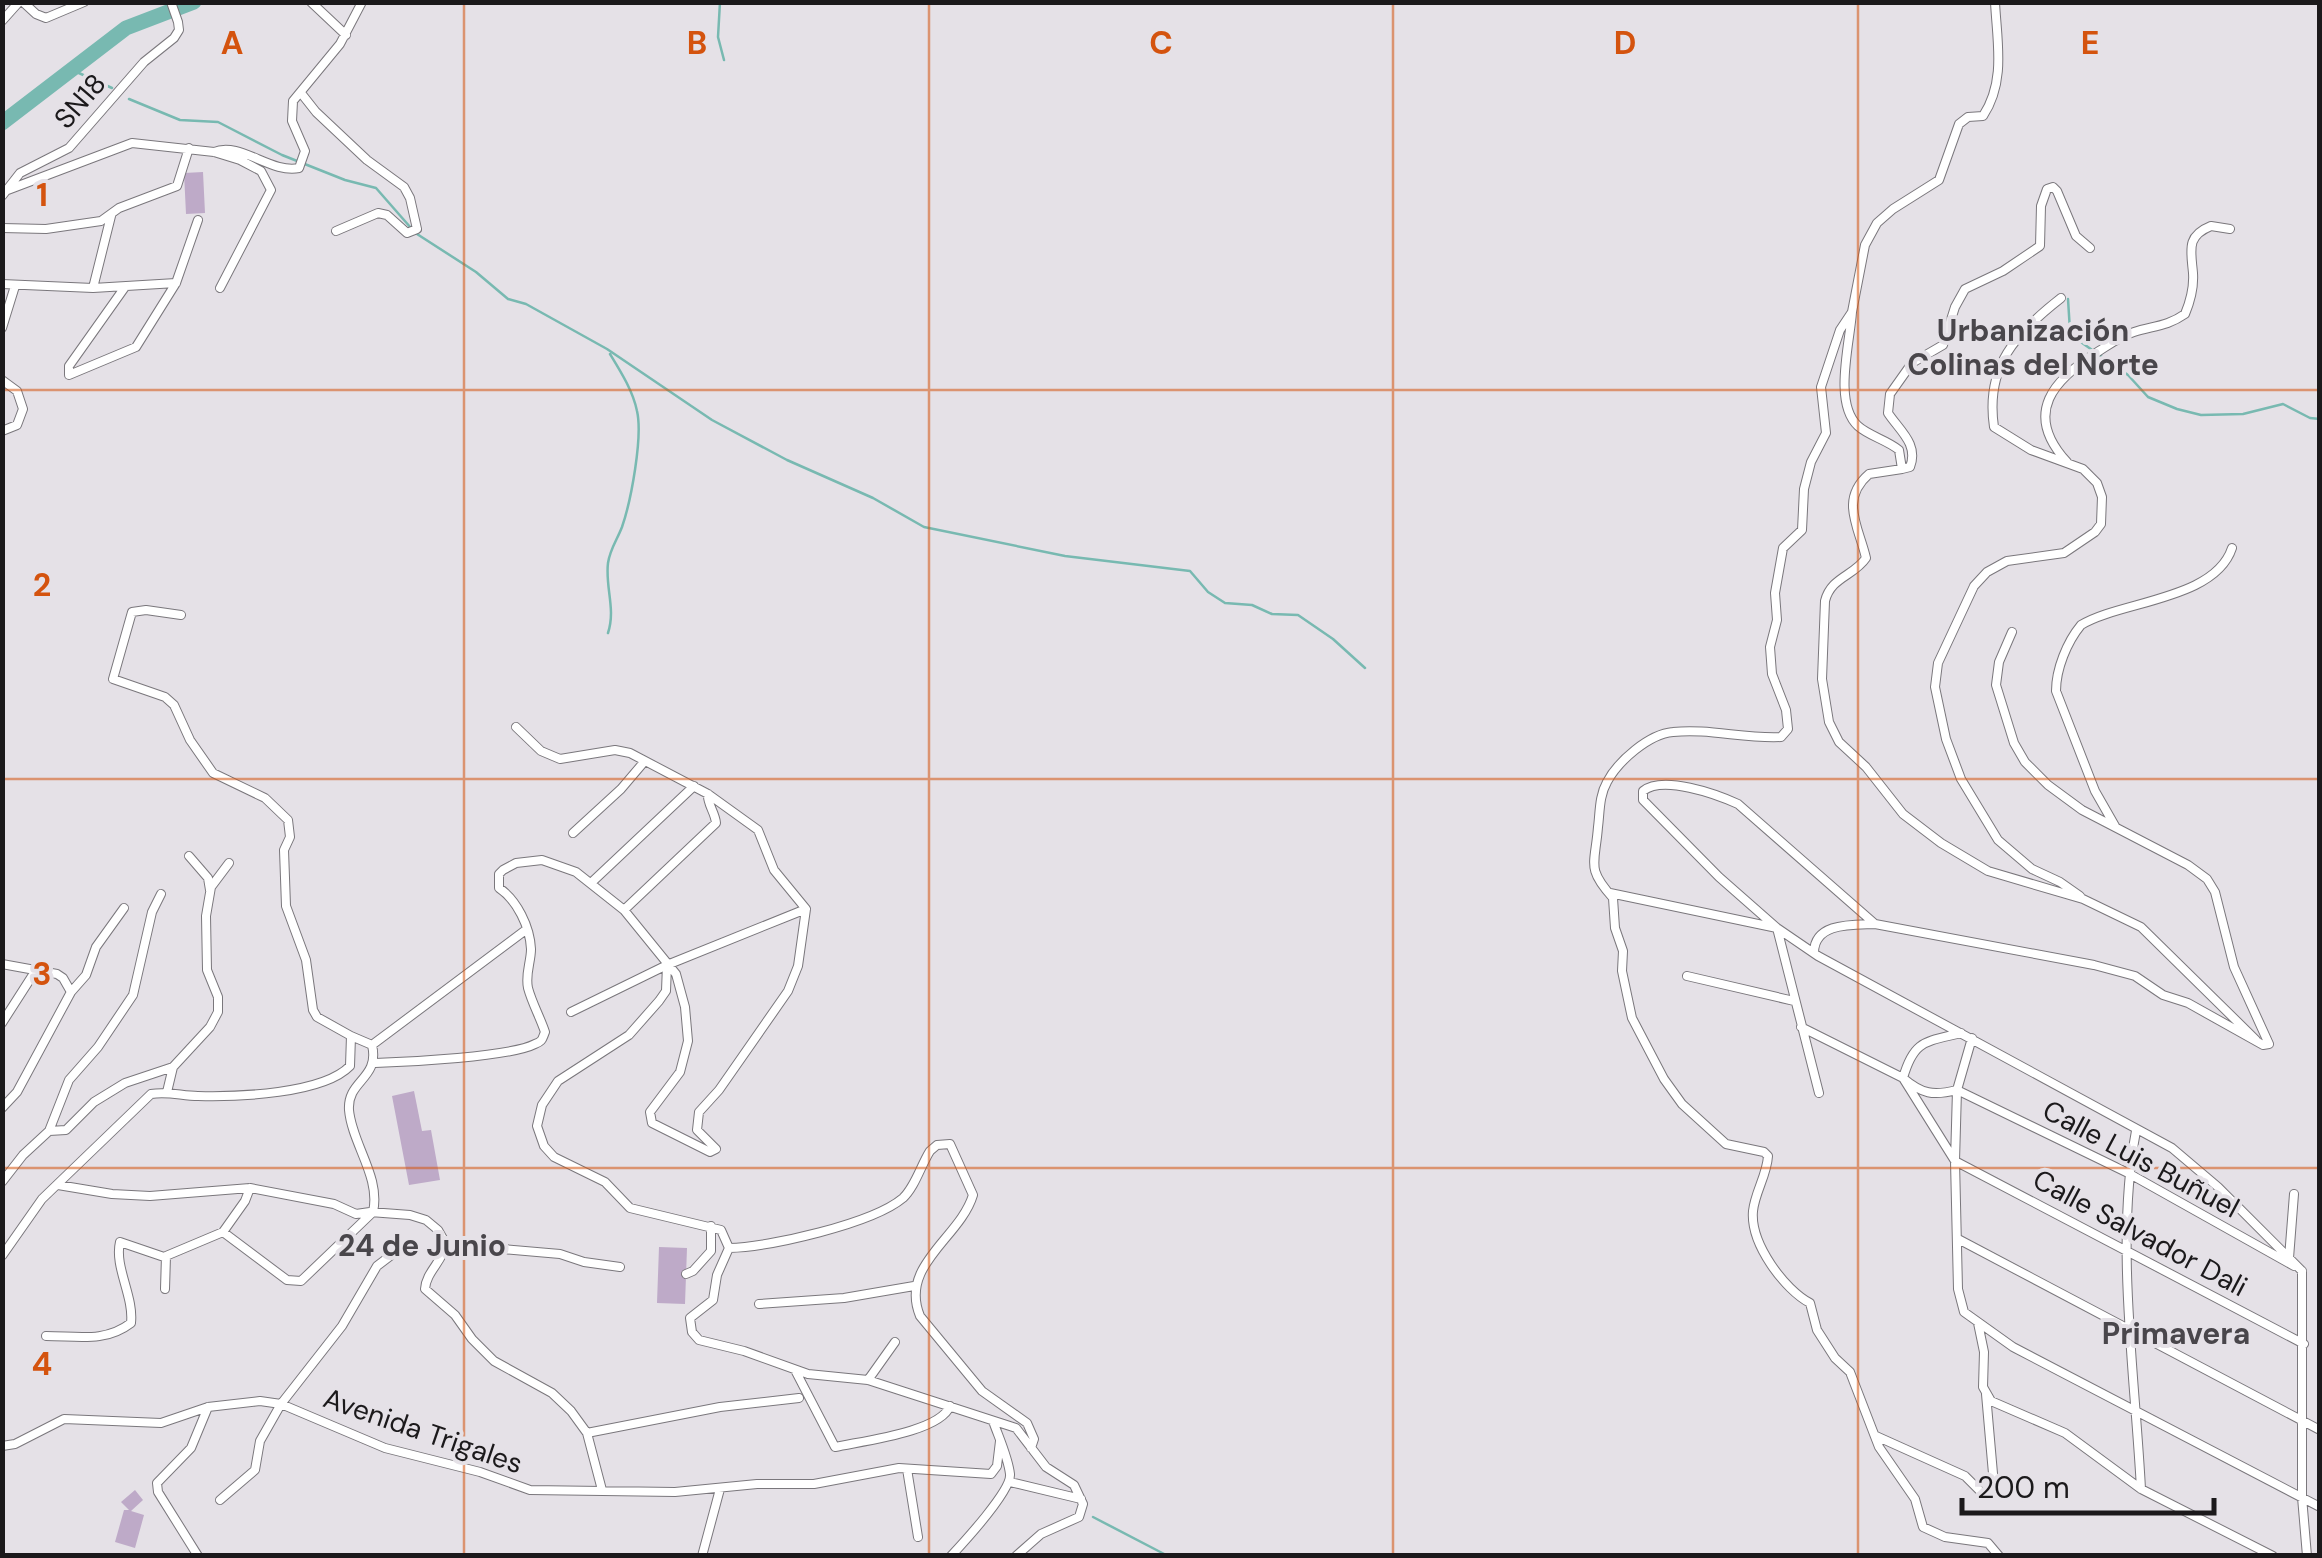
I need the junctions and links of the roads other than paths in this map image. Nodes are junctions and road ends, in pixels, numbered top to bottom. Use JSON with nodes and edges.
{"nodes":[{"id":1,"x":21,"y":2,"type":"edge"},
{"id":2,"x":84,"y":2,"type":"edge"},
{"id":3,"x":171,"y":2,"type":"edge"},
{"id":4,"x":311,"y":2,"type":"edge"},
{"id":5,"x":362,"y":2,"type":"edge"},
{"id":6,"x":1995,"y":2,"type":"edge"},
{"id":7,"x":2,"y":21,"type":"edge"},
{"id":8,"x":346,"y":35,"type":"junction"},
{"id":9,"x":301,"y":93,"type":"junction"},
{"id":10,"x":189,"y":148,"type":"junction"},
{"id":11,"x":214,"y":152,"type":"junction"},
{"id":12,"x":4,"y":194,"type":"edge"},
{"id":13,"x":111,"y":216,"type":"junction"},
{"id":14,"x":198,"y":220,"type":"dead end"},
{"id":15,"x":2,"y":228,"type":"edge"},
{"id":16,"x":2230,"y":228,"type":"dead end"},
{"id":17,"x":336,"y":231,"type":"dead end"},
{"id":18,"x":2090,"y":248,"type":"dead end"},
{"id":19,"x":176,"y":282,"type":"junction"},
{"id":20,"x":2,"y":284,"type":"edge"},
{"id":21,"x":15,"y":286,"type":"junction"},
{"id":22,"x":125,"y":287,"type":"junction"},
{"id":23,"x":93,"y":288,"type":"junction"},
{"id":24,"x":220,"y":288,"type":"dead end"},
{"id":25,"x":2061,"y":298,"type":"dead end"},
{"id":26,"x":1852,"y":312,"type":"junction"},
{"id":27,"x":2,"y":328,"type":"edge"},
{"id":28,"x":2,"y":380,"type":"edge"},
{"id":29,"x":2,"y":431,"type":"edge"},
{"id":30,"x":2069,"y":464,"type":"junction"},
{"id":31,"x":1902,"y":469,"type":"junction"},
{"id":32,"x":2232,"y":548,"type":"dead end"},
{"id":33,"x":181,"y":614,"type":"dead end"},
{"id":34,"x":2012,"y":632,"type":"dead end"},
{"id":35,"x":516,"y":727,"type":"dead end"},
{"id":36,"x":644,"y":762,"type":"junction"},
{"id":37,"x":694,"y":786,"type":"junction"},
{"id":38,"x":708,"y":794,"type":"junction"},
{"id":39,"x":2115,"y":827,"type":"junction"},
{"id":40,"x":573,"y":833,"type":"dead end"},
{"id":41,"x":190,"y":856,"type":"dead end"},
{"id":42,"x":230,"y":863,"type":"dead end"},
{"id":43,"x":592,"y":882,"type":"junction"},
{"id":44,"x":210,"y":890,"type":"junction"},
{"id":45,"x":1609,"y":893,"type":"junction"},
{"id":46,"x":160,"y":894,"type":"dead end"},
{"id":47,"x":2083,"y":899,"type":"junction"},
{"id":48,"x":124,"y":908,"type":"dead end"},
{"id":49,"x":624,"y":910,"type":"junction"},
{"id":50,"x":806,"y":910,"type":"junction"},
{"id":51,"x":1875,"y":924,"type":"junction"},
{"id":52,"x":527,"y":928,"type":"junction"},
{"id":53,"x":1777,"y":928,"type":"junction"},
{"id":54,"x":1814,"y":952,"type":"junction"},
{"id":55,"x":2,"y":964,"type":"edge"},
{"id":56,"x":667,"y":965,"type":"junction"},
{"id":57,"x":36,"y":970,"type":"junction"},
{"id":58,"x":1688,"y":976,"type":"dead end"},
{"id":59,"x":71,"y":992,"type":"junction"},
{"id":60,"x":1794,"y":1001,"type":"junction"},
{"id":61,"x":570,"y":1012,"type":"dead end"},
{"id":62,"x":2,"y":1023,"type":"edge"},
{"id":63,"x":1801,"y":1027,"type":"junction"},
{"id":64,"x":1963,"y":1033,"type":"junction"},
{"id":65,"x":351,"y":1036,"type":"junction"},
{"id":66,"x":1972,"y":1038,"type":"junction"},
{"id":67,"x":2256,"y":1040,"type":"junction"},
{"id":68,"x":372,"y":1045,"type":"junction"},
{"id":69,"x":375,"y":1063,"type":"junction"},
{"id":70,"x":173,"y":1067,"type":"junction"},
{"id":71,"x":1903,"y":1078,"type":"junction"},
{"id":72,"x":1957,"y":1090,"type":"junction"},
{"id":73,"x":167,"y":1092,"type":"junction"},
{"id":74,"x":1819,"y":1092,"type":"dead end"},
{"id":75,"x":2,"y":1108,"type":"edge"},
{"id":76,"x":2136,"y":1130,"type":"junction"},
{"id":77,"x":49,"y":1132,"type":"junction"},
{"id":78,"x":1955,"y":1162,"type":"junction"},
{"id":79,"x":2128,"y":1173,"type":"junction"},
{"id":80,"x":2,"y":1182,"type":"edge"},
{"id":81,"x":58,"y":1185,"type":"junction"},
{"id":82,"x":250,"y":1188,"type":"junction"},
{"id":83,"x":2294,"y":1194,"type":"dead end"},
{"id":84,"x":374,"y":1212,"type":"junction"},
{"id":85,"x":711,"y":1226,"type":"junction"},
{"id":86,"x":223,"y":1232,"type":"junction"},
{"id":87,"x":1958,"y":1240,"type":"junction"},
{"id":88,"x":446,"y":1244,"type":"junction"},
{"id":89,"x":402,"y":1247,"type":"dead end"},
{"id":90,"x":729,"y":1248,"type":"junction"},
{"id":91,"x":2128,"y":1252,"type":"junction"},
{"id":92,"x":2,"y":1256,"type":"edge"},
{"id":93,"x":164,"y":1258,"type":"junction"},
{"id":94,"x":2290,"y":1258,"type":"junction"},
{"id":95,"x":620,"y":1267,"type":"dead end"},
{"id":96,"x":2302,"y":1271,"type":"junction"},
{"id":97,"x":686,"y":1274,"type":"dead end"},
{"id":98,"x":914,"y":1286,"type":"junction"},
{"id":99,"x":165,"y":1289,"type":"dead end"},
{"id":100,"x":759,"y":1304,"type":"dead end"},
{"id":101,"x":1978,"y":1322,"type":"junction"},
{"id":102,"x":2130,"y":1333,"type":"junction"},
{"id":103,"x":46,"y":1336,"type":"dead end"},
{"id":104,"x":895,"y":1342,"type":"dead end"},
{"id":105,"x":2304,"y":1344,"type":"junction"},
{"id":106,"x":796,"y":1370,"type":"junction"},
{"id":107,"x":868,"y":1380,"type":"junction"},
{"id":108,"x":1986,"y":1394,"type":"junction"},
{"id":109,"x":799,"y":1398,"type":"dead end"},
{"id":110,"x":281,"y":1404,"type":"junction"},
{"id":111,"x":208,"y":1406,"type":"junction"},
{"id":112,"x":950,"y":1406,"type":"junction"},
{"id":113,"x":2137,"y":1413,"type":"junction"},
{"id":114,"x":993,"y":1421,"type":"junction"},
{"id":115,"x":2304,"y":1422,"type":"junction"},
{"id":116,"x":2320,"y":1430,"type":"edge"},
{"id":117,"x":587,"y":1433,"type":"junction"},
{"id":118,"x":1876,"y":1436,"type":"junction"},
{"id":119,"x":1000,"y":1441,"type":"junction"},
{"id":120,"x":2,"y":1446,"type":"edge"},
{"id":121,"x":1031,"y":1448,"type":"junction"},
{"id":122,"x":908,"y":1469,"type":"junction"},
{"id":123,"x":1010,"y":1482,"type":"junction"},
{"id":124,"x":2141,"y":1489,"type":"junction"},
{"id":125,"x":602,"y":1490,"type":"junction"},
{"id":126,"x":720,"y":1490,"type":"junction"},
{"id":127,"x":2302,"y":1497,"type":"junction"},
{"id":128,"x":220,"y":1500,"type":"dead end"},
{"id":129,"x":1082,"y":1500,"type":"junction"},
{"id":130,"x":2320,"y":1506,"type":"edge"},
{"id":131,"x":918,"y":1537,"type":"dead end"},
{"id":132,"x":198,"y":1556,"type":"edge"},
{"id":133,"x":702,"y":1556,"type":"edge"},
{"id":134,"x":951,"y":1556,"type":"edge"},
{"id":135,"x":1016,"y":1556,"type":"edge"},
{"id":136,"x":1998,"y":1556,"type":"edge"},
{"id":137,"x":2273,"y":1556,"type":"edge"},
{"id":138,"x":2307,"y":1556,"type":"edge"}],
"edges":[{"from":1,"to":2,"type":"street"},
{"from":1,"to":7,"type":"street"},
{"from":3,"to":12,"type":"street","name":"SN18"},
{"from":4,"to":8,"type":"street"},
{"from":5,"to":8,"type":"street"},
{"from":6,"to":26,"type":"street"},
{"from":8,"to":9,"type":"street"},
{"from":9,"to":11,"type":"street"},
{"from":9,"to":17,"type":"street"},
{"from":10,"to":11,"type":"street"},
{"from":10,"to":12,"type":"street"},
{"from":10,"to":13,"type":"street"},
{"from":11,"to":24,"type":"street"},
{"from":13,"to":15,"type":"street"},
{"from":13,"to":23,"type":"street"},
{"from":14,"to":19,"type":"street"},
{"from":16,"to":30,"type":"street"},
{"from":18,"to":31,"type":"street"},
{"from":19,"to":22,"type":"street"},
{"from":19,"to":22,"type":"street"},
{"from":20,"to":21,"type":"street"},
{"from":21,"to":23,"type":"street"},
{"from":21,"to":27,"type":"street"},
{"from":22,"to":23,"type":"street"},
{"from":25,"to":30,"type":"street"},
{"from":26,"to":31,"type":"street"},
{"from":26,"to":45,"type":"street"},
{"from":28,"to":29,"type":"street"},
{"from":30,"to":47,"type":"street"},
{"from":31,"to":47,"type":"street"},
{"from":32,"to":39,"type":"street"},
{"from":33,"to":65,"type":"street"},
{"from":34,"to":39,"type":"street"},
{"from":35,"to":36,"type":"street"},
{"from":36,"to":37,"type":"street"},
{"from":36,"to":40,"type":"street"},
{"from":37,"to":38,"type":"street"},
{"from":37,"to":43,"type":"street"},
{"from":38,"to":49,"type":"street"},
{"from":38,"to":50,"type":"street"},
{"from":39,"to":67,"type":"street"},
{"from":41,"to":44,"type":"street"},
{"from":42,"to":44,"type":"street"},
{"from":43,"to":49,"type":"street"},
{"from":43,"to":52,"type":"street"},
{"from":44,"to":70,"type":"street"},
{"from":45,"to":53,"type":"street"},
{"from":45,"to":118,"type":"street"},
{"from":46,"to":77,"type":"street"},
{"from":47,"to":67,"type":"street"},
{"from":48,"to":59,"type":"street"},
{"from":49,"to":56,"type":"street"},
{"from":50,"to":56,"type":"street"},
{"from":50,"to":56,"type":"street"},
{"from":51,"to":53,"type":"street"},
{"from":51,"to":54,"type":"street"},
{"from":51,"to":67,"type":"street"},
{"from":52,"to":68,"type":"street"},
{"from":52,"to":69,"type":"street"},
{"from":53,"to":54,"type":"street"},
{"from":53,"to":60,"type":"street"},
{"from":54,"to":64,"type":"street"},
{"from":55,"to":57,"type":"street"},
{"from":56,"to":61,"type":"street"},
{"from":56,"to":85,"type":"street"},
{"from":57,"to":59,"type":"street"},
{"from":57,"to":62,"type":"street"},
{"from":58,"to":60,"type":"street"},
{"from":59,"to":75,"type":"street"},
{"from":60,"to":63,"type":"street"},
{"from":63,"to":71,"type":"street","name":"Calle Luis Buñuel"},
{"from":63,"to":74,"type":"street"},
{"from":64,"to":66,"type":"street"},
{"from":64,"to":71,"type":"street"},
{"from":65,"to":68,"type":"street"},
{"from":65,"to":73,"type":"street"},
{"from":66,"to":72,"type":"street"},
{"from":66,"to":76,"type":"street"},
{"from":68,"to":69,"type":"street"},
{"from":69,"to":84,"type":"street"},
{"from":70,"to":73,"type":"street"},
{"from":70,"to":77,"type":"street"},
{"from":71,"to":72,"type":"street","name":"Calle Luis Buñuel"},
{"from":71,"to":78,"type":"street"},
{"from":72,"to":78,"type":"street"},
{"from":72,"to":79,"type":"street","name":"Calle Luis Buñuel"},
{"from":73,"to":81,"type":"street"},
{"from":76,"to":79,"type":"street"},
{"from":76,"to":94,"type":"street"},
{"from":77,"to":80,"type":"street"},
{"from":78,"to":87,"type":"street"},
{"from":78,"to":91,"type":"street","name":"Calle Salvador Dali"},
{"from":79,"to":91,"type":"street"},
{"from":79,"to":96,"type":"street","name":"Calle Luis Buñuel"},
{"from":81,"to":82,"type":"street"},
{"from":81,"to":92,"type":"street"},
{"from":82,"to":84,"type":"street"},
{"from":82,"to":86,"type":"street"},
{"from":83,"to":94,"type":"street"},
{"from":84,"to":86,"type":"street"},
{"from":84,"to":88,"type":"street"},
{"from":85,"to":90,"type":"street"},
{"from":85,"to":97,"type":"street"},
{"from":86,"to":93,"type":"street"},
{"from":87,"to":101,"type":"street"},
{"from":87,"to":102,"type":"street"},
{"from":88,"to":95,"type":"street"},
{"from":88,"to":117,"type":"street"},
{"from":89,"to":110,"type":"street"},
{"from":90,"to":98,"type":"street"},
{"from":90,"to":106,"type":"street"},
{"from":91,"to":102,"type":"street"},
{"from":91,"to":105,"type":"street","name":"Calle Salvador Dali"},
{"from":93,"to":99,"type":"street"},
{"from":93,"to":103,"type":"street"},
{"from":94,"to":96,"type":"street"},
{"from":96,"to":105,"type":"street"},
{"from":98,"to":100,"type":"street"},
{"from":98,"to":121,"type":"street"},
{"from":101,"to":108,"type":"street"},
{"from":101,"to":113,"type":"street"},
{"from":102,"to":113,"type":"street"},
{"from":102,"to":115,"type":"street"},
{"from":104,"to":107,"type":"street"},
{"from":105,"to":115,"type":"street"},
{"from":106,"to":107,"type":"street"},
{"from":106,"to":112,"type":"street"},
{"from":107,"to":112,"type":"street"},
{"from":108,"to":118,"type":"street"},
{"from":108,"to":124,"type":"street"},
{"from":109,"to":117,"type":"street"},
{"from":110,"to":111,"type":"street","name":"Avenida Trigales"},
{"from":110,"to":125,"type":"street","name":"Avenida Trigales"},
{"from":110,"to":128,"type":"street"},
{"from":111,"to":120,"type":"street","name":"Avenida Trigales"},
{"from":111,"to":132,"type":"street"},
{"from":112,"to":114,"type":"street"},
{"from":113,"to":124,"type":"street"},
{"from":113,"to":127,"type":"street"},
{"from":114,"to":119,"type":"street"},
{"from":114,"to":121,"type":"street"},
{"from":115,"to":116,"type":"street"},
{"from":115,"to":127,"type":"street"},
{"from":117,"to":125,"type":"street"},
{"from":118,"to":136,"type":"street"},
{"from":119,"to":122,"type":"street","name":"Avenida Trigales"},
{"from":119,"to":123,"type":"street"},
{"from":121,"to":129,"type":"street"},
{"from":122,"to":126,"type":"street","name":"Avenida Trigales"},
{"from":122,"to":131,"type":"street"},
{"from":123,"to":129,"type":"street"},
{"from":123,"to":134,"type":"street"},
{"from":124,"to":137,"type":"street"},
{"from":125,"to":126,"type":"street","name":"Avenida Trigales"},
{"from":126,"to":133,"type":"street"},
{"from":127,"to":130,"type":"street"},
{"from":127,"to":138,"type":"street"},
{"from":129,"to":135,"type":"street"}]}
